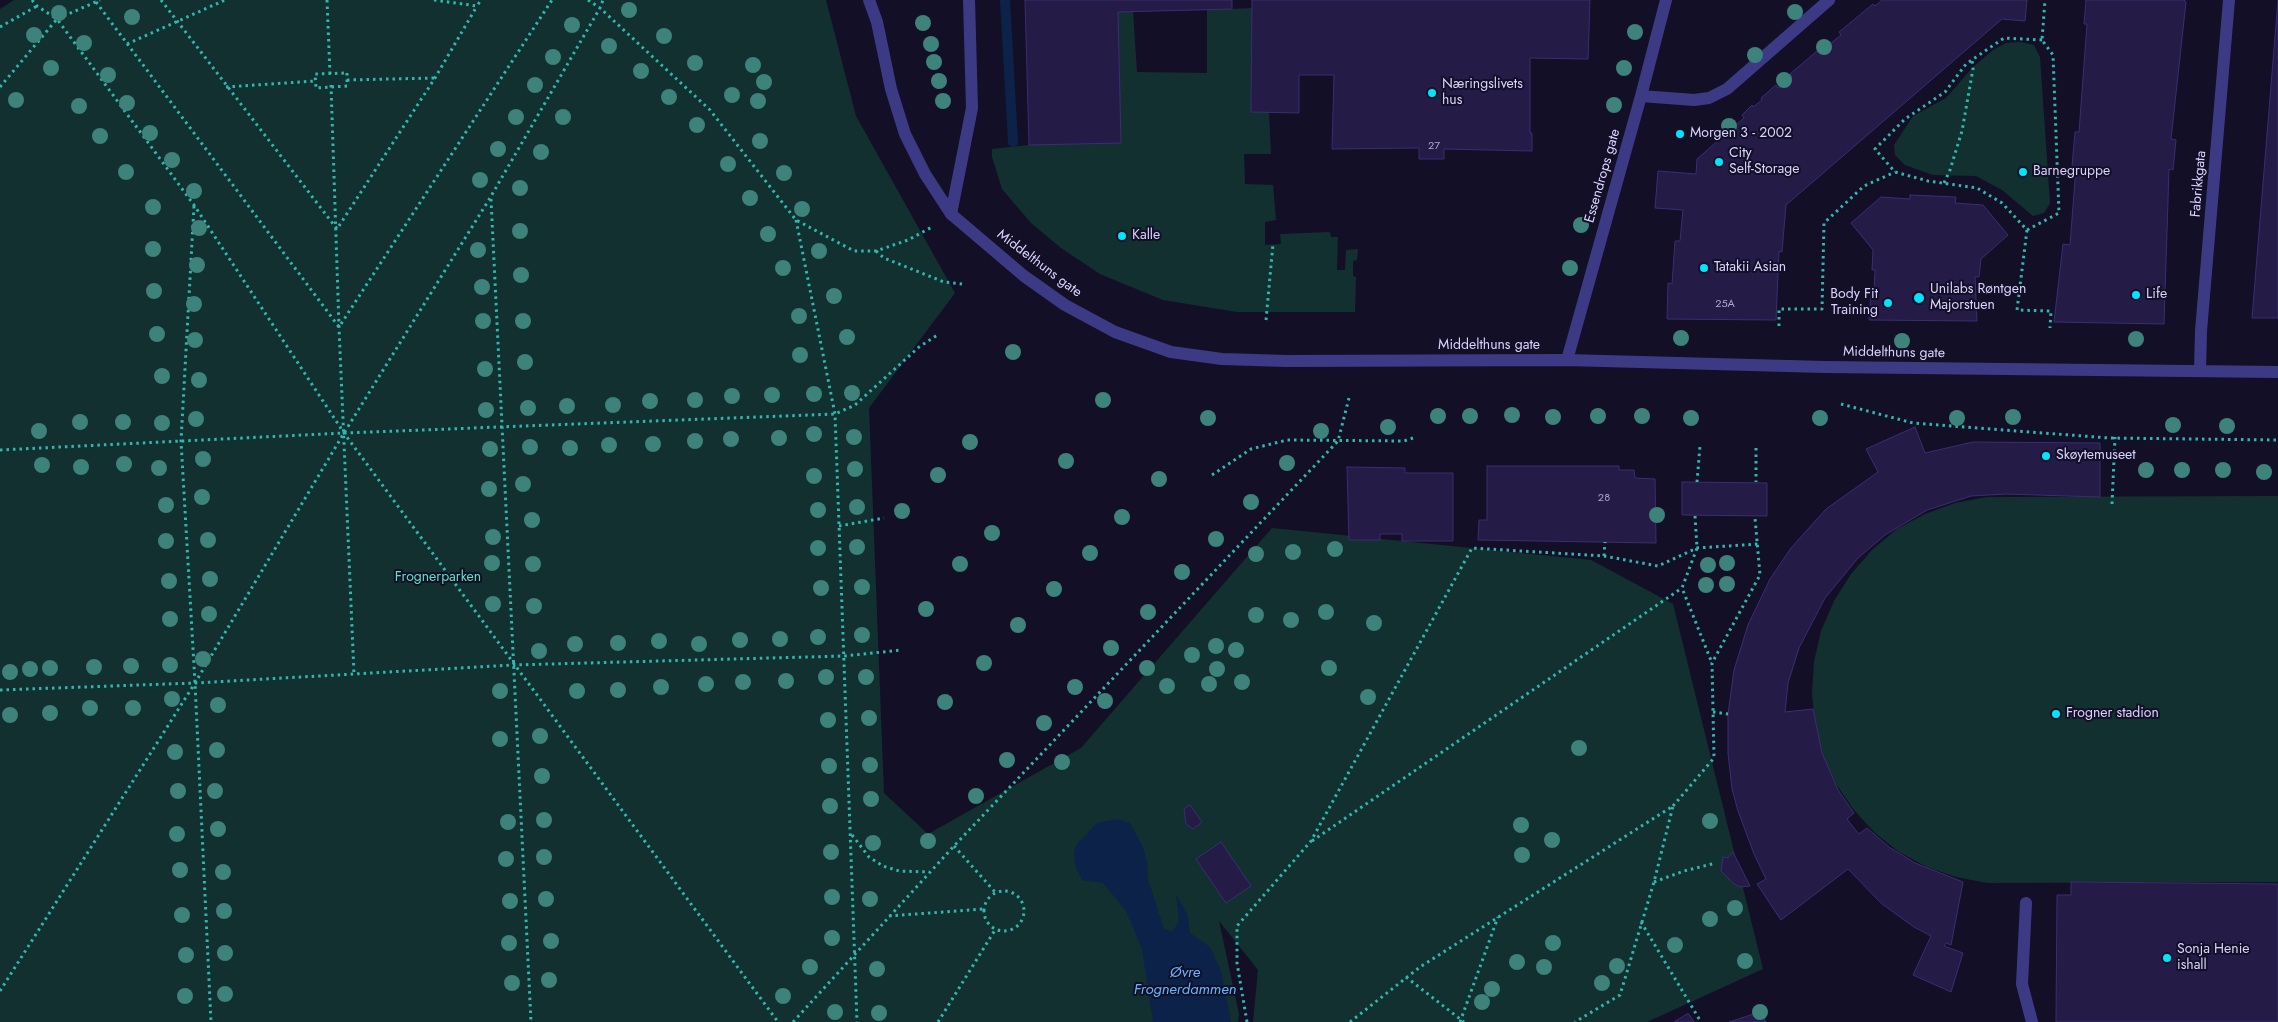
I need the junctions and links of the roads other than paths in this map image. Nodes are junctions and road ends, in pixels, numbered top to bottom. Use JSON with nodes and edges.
{"nodes":[{"id":1,"x":869,"y":0,"type":"edge"},
{"id":2,"x":875,"y":0,"type":"edge"},
{"id":3,"x":969,"y":0,"type":"edge"},
{"id":4,"x":1666,"y":0,"type":"edge"},
{"id":5,"x":1829,"y":0,"type":"edge"},
{"id":6,"x":2229,"y":0,"type":"edge"},
{"id":7,"x":876,"y":22,"type":"junction"},
{"id":8,"x":1641,"y":96,"type":"junction"},
{"id":9,"x":951,"y":214,"type":"junction"},
{"id":10,"x":1567,"y":360,"type":"junction"},
{"id":11,"x":2200,"y":371,"type":"junction"},
{"id":12,"x":2278,"y":372,"type":"edge"},
{"id":13,"x":2026,"y":903,"type":"dead end"},
{"id":14,"x":2032,"y":1022,"type":"edge"}],
"edges":[{"from":1,"to":7,"type":"street","name":"Middelthuns gate"},
{"from":2,"to":7,"type":"street","name":"Middelthuns gate"},
{"from":3,"to":9,"type":"street"},
{"from":4,"to":8,"type":"street","name":"Essendrops gate"},
{"from":5,"to":8,"type":"street"},
{"from":6,"to":11,"type":"street","name":"Fabrikkgata"},
{"from":7,"to":9,"type":"street","name":"Middelthuns gate"},
{"from":8,"to":10,"type":"street","name":"Essendrops gate"},
{"from":9,"to":10,"type":"street","name":"Middelthuns gate"},
{"from":10,"to":11,"type":"street","name":"Middelthuns gate"},
{"from":11,"to":12,"type":"street","name":"Middelthuns gate"},
{"from":13,"to":14,"type":"street"}]}
